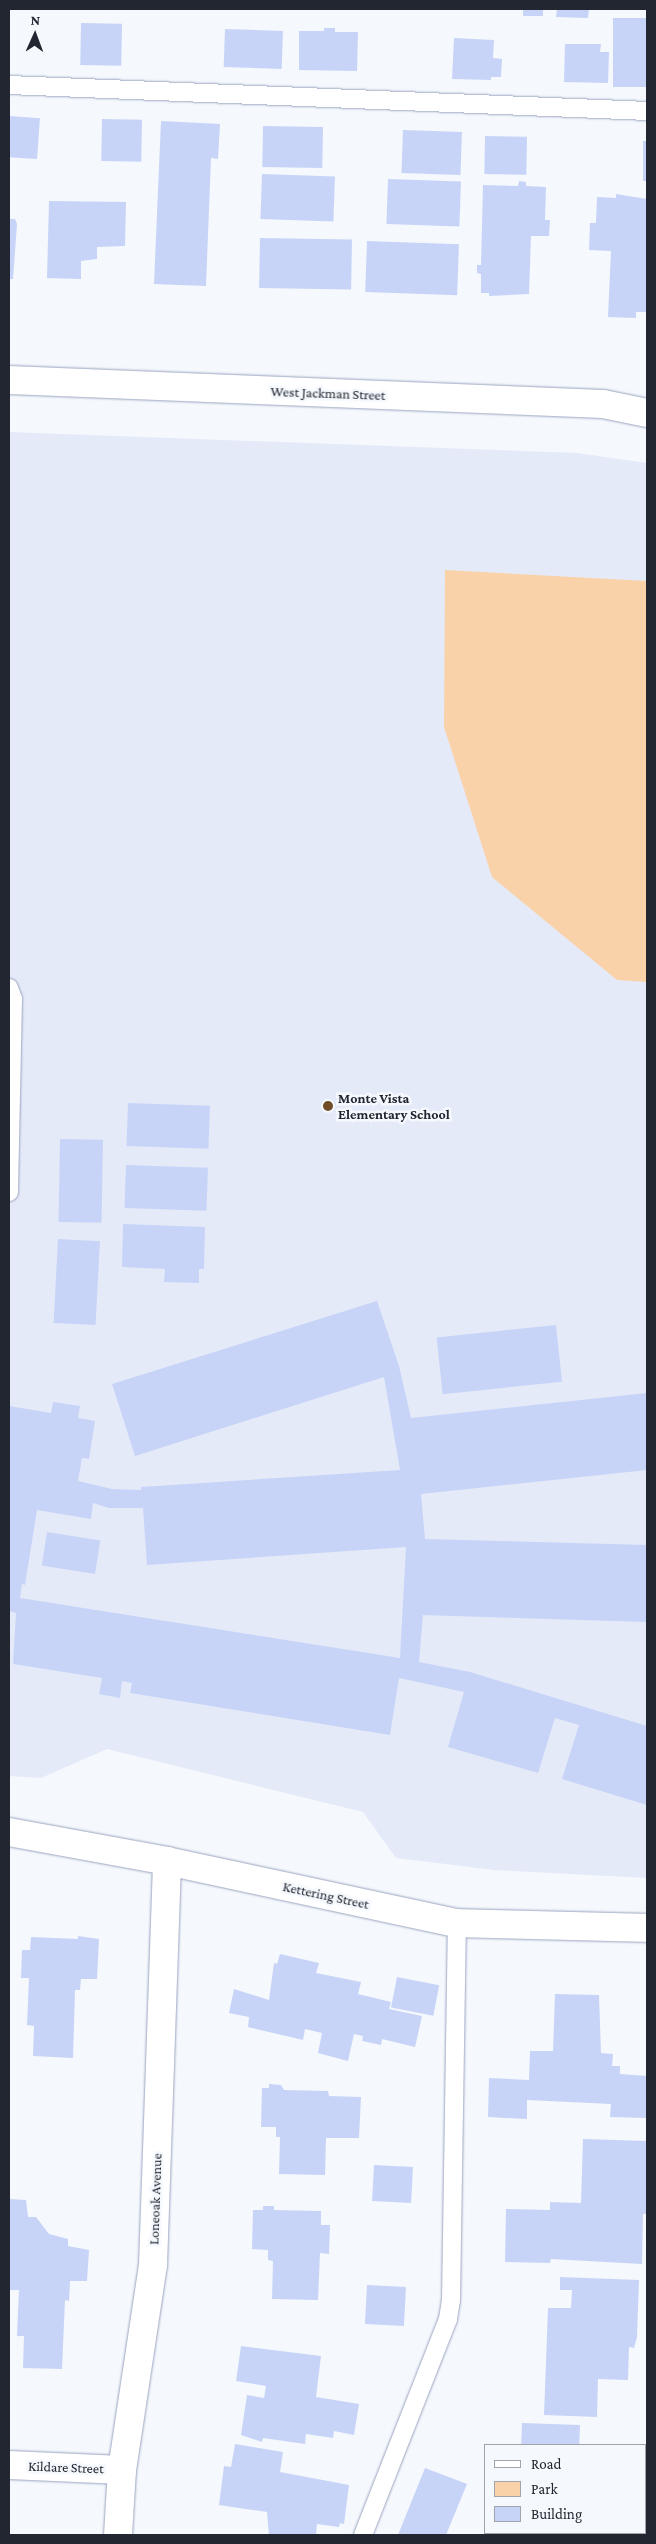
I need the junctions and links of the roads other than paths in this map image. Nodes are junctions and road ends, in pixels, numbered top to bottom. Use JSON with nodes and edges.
{"nodes":[{"id":1,"x":9,"y":85,"type":"edge"},
{"id":2,"x":647,"y":111,"type":"edge"},
{"id":3,"x":9,"y":380,"type":"edge"},
{"id":4,"x":647,"y":413,"type":"edge"},
{"id":5,"x":9,"y":988,"type":"edge"},
{"id":6,"x":9,"y":1192,"type":"edge"},
{"id":7,"x":9,"y":1832,"type":"edge"},
{"id":8,"x":167,"y":1861,"type":"junction"},
{"id":9,"x":457,"y":1923,"type":"junction"},
{"id":10,"x":647,"y":1928,"type":"edge"},
{"id":11,"x":9,"y":2465,"type":"edge"},
{"id":12,"x":122,"y":2470,"type":"junction"},
{"id":13,"x":118,"y":2535,"type":"edge"},
{"id":14,"x":363,"y":2535,"type":"edge"}],
"edges":[{"from":1,"to":2,"type":"lane"},
{"from":3,"to":4,"type":"street","name":"West Jackman Street"},
{"from":5,"to":6,"type":"lane"},
{"from":7,"to":8,"type":"street","name":"Kettering Street"},
{"from":8,"to":9,"type":"street","name":"Kettering Street"},
{"from":8,"to":12,"type":"street","name":"Loneoak Avenue"},
{"from":9,"to":10,"type":"street","name":"Kettering Street"},
{"from":9,"to":14,"type":"lane"},
{"from":11,"to":12,"type":"street","name":"Kildare Street"},
{"from":12,"to":13,"type":"street","name":"Loneoak Avenue"}]}
